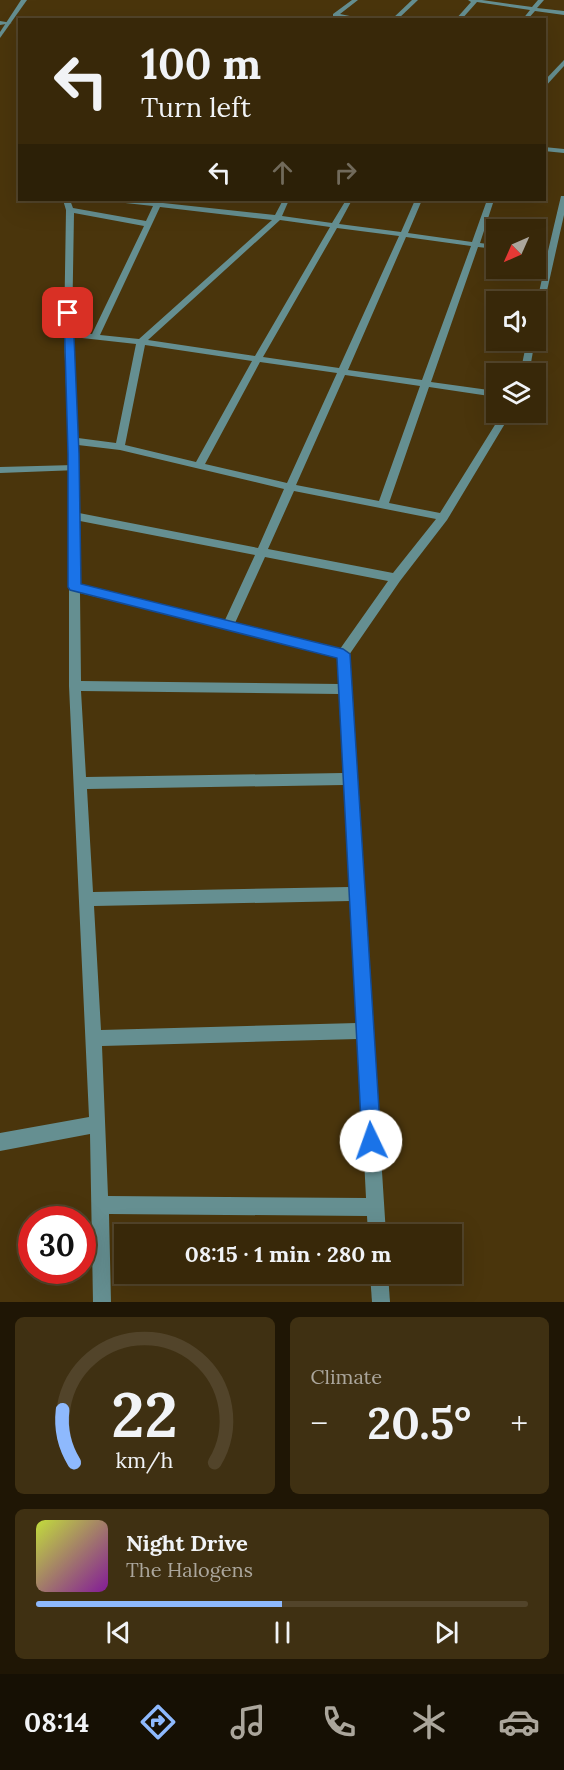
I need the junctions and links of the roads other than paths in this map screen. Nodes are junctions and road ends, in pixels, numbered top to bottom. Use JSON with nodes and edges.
{"nodes":[{"id":1,"x":24,"y":0,"type":"edge"},
{"id":2,"x":351,"y":0,"type":"edge"},
{"id":3,"x":415,"y":0,"type":"edge"},
{"id":4,"x":471,"y":0,"type":"edge"},
{"id":5,"x":476,"y":0,"type":"edge"},
{"id":6,"x":541,"y":0,"type":"edge"},
{"id":7,"x":533,"y":9,"type":"junction"},
{"id":8,"x":564,"y":14,"type":"edge"},
{"id":9,"x":354,"y":18,"type":"edge"},
{"id":10,"x":395,"y":18,"type":"edge"},
{"id":11,"x":459,"y":18,"type":"edge"},
{"id":12,"x":526,"y":18,"type":"edge"},
{"id":13,"x":0,"y":23,"type":"edge"},
{"id":14,"x":5,"y":26,"type":"edge"},
{"id":15,"x":0,"y":36,"type":"edge"},
{"id":16,"x":564,"y":62,"type":"edge"},
{"id":17,"x":546,"y":84,"type":"edge"},
{"id":18,"x":546,"y":148,"type":"edge"},
{"id":19,"x":564,"y":151,"type":"edge"},
{"id":20,"x":564,"y":198,"type":"edge"},
{"id":21,"x":135,"y":201,"type":"edge"},
{"id":22,"x":286,"y":201,"type":"edge"},
{"id":23,"x":348,"y":201,"type":"edge"},
{"id":24,"x":419,"y":201,"type":"edge"},
{"id":25,"x":491,"y":201,"type":"edge"},
{"id":26,"x":161,"y":202,"type":"edge"},
{"id":27,"x":68,"y":205,"type":"edge"},
{"id":28,"x":278,"y":218,"type":"junction"},
{"id":29,"x":148,"y":224,"type":"junction"},
{"id":30,"x":334,"y":225,"type":"junction"},
{"id":31,"x":404,"y":234,"type":"junction"},
{"id":32,"x":475,"y":244,"type":"junction"},
{"id":33,"x":486,"y":246,"type":"edge"},
{"id":34,"x":546,"y":253,"type":"edge"},
{"id":35,"x":551,"y":254,"type":"junction"},
{"id":36,"x":543,"y":291,"type":"edge"},
{"id":37,"x":68,"y":334,"type":"junction"},
{"id":38,"x":95,"y":337,"type":"junction"},
{"id":39,"x":141,"y":342,"type":"junction"},
{"id":40,"x":258,"y":358,"type":"junction"},
{"id":41,"x":343,"y":370,"type":"junction"},
{"id":42,"x":425,"y":384,"type":"junction"},
{"id":43,"x":486,"y":393,"type":"edge"},
{"id":44,"x":501,"y":423,"type":"edge"},
{"id":45,"x":73,"y":441,"type":"junction"},
{"id":46,"x":120,"y":447,"type":"junction"},
{"id":47,"x":199,"y":466,"type":"junction"},
{"id":48,"x":74,"y":468,"type":"junction"},
{"id":49,"x":0,"y":470,"type":"edge"},
{"id":50,"x":290,"y":487,"type":"junction"},
{"id":51,"x":383,"y":504,"type":"junction"},
{"id":52,"x":74,"y":516,"type":"junction"},
{"id":53,"x":443,"y":517,"type":"junction"},
{"id":54,"x":261,"y":552,"type":"junction"},
{"id":55,"x":396,"y":578,"type":"junction"},
{"id":56,"x":74,"y":587,"type":"junction"},
{"id":57,"x":229,"y":624,"type":"junction"},
{"id":58,"x":343,"y":654,"type":"junction"},
{"id":59,"x":75,"y":686,"type":"junction"},
{"id":60,"x":345,"y":689,"type":"junction"},
{"id":61,"x":350,"y":779,"type":"junction"},
{"id":62,"x":80,"y":783,"type":"junction"},
{"id":63,"x":357,"y":894,"type":"junction"},
{"id":64,"x":86,"y":898,"type":"junction"},
{"id":65,"x":365,"y":1031,"type":"junction"},
{"id":66,"x":93,"y":1038,"type":"junction"},
{"id":67,"x":98,"y":1124,"type":"junction"},
{"id":68,"x":0,"y":1142,"type":"edge"},
{"id":69,"x":100,"y":1205,"type":"junction"},
{"id":70,"x":375,"y":1207,"type":"junction"},
{"id":71,"x":376,"y":1224,"type":"edge"},
{"id":72,"x":380,"y":1284,"type":"edge"},
{"id":73,"x":102,"y":1302,"type":"edge"},
{"id":74,"x":381,"y":1302,"type":"edge"}],
"edges":[{"from":1,"to":14,"type":"street"},
{"from":2,"to":9,"type":"street"},
{"from":3,"to":10,"type":"street"},
{"from":4,"to":5,"type":"street"},
{"from":5,"to":7,"type":"street"},
{"from":5,"to":11,"type":"street"},
{"from":6,"to":7,"type":"street"},
{"from":7,"to":8,"type":"street"},
{"from":7,"to":12,"type":"street"},
{"from":13,"to":14,"type":"street"},
{"from":14,"to":15,"type":"street"},
{"from":16,"to":17,"type":"street"},
{"from":18,"to":19,"type":"street"},
{"from":20,"to":35,"type":"street"},
{"from":21,"to":26,"type":"street"},
{"from":22,"to":28,"type":"street"},
{"from":23,"to":30,"type":"street"},
{"from":24,"to":31,"type":"street"},
{"from":25,"to":32,"type":"street"},
{"from":26,"to":28,"type":"street"},
{"from":26,"to":29,"type":"street"},
{"from":27,"to":29,"type":"street"},
{"from":27,"to":37,"type":"street"},
{"from":28,"to":30,"type":"street"},
{"from":28,"to":39,"type":"street"},
{"from":29,"to":38,"type":"street"},
{"from":30,"to":31,"type":"street"},
{"from":30,"to":40,"type":"street"},
{"from":31,"to":32,"type":"street"},
{"from":31,"to":41,"type":"street"},
{"from":32,"to":33,"type":"street"},
{"from":32,"to":42,"type":"street"},
{"from":34,"to":35,"type":"street"},
{"from":35,"to":36,"type":"street"},
{"from":37,"to":38,"type":"street"},
{"from":37,"to":45,"type":"street"},
{"from":38,"to":39,"type":"street"},
{"from":39,"to":40,"type":"street"},
{"from":39,"to":46,"type":"street"},
{"from":40,"to":41,"type":"street"},
{"from":40,"to":47,"type":"street"},
{"from":41,"to":42,"type":"street"},
{"from":41,"to":50,"type":"street"},
{"from":42,"to":43,"type":"street"},
{"from":42,"to":51,"type":"street"},
{"from":44,"to":53,"type":"street"},
{"from":45,"to":46,"type":"street"},
{"from":45,"to":48,"type":"street"},
{"from":46,"to":47,"type":"street"},
{"from":47,"to":50,"type":"street"},
{"from":48,"to":49,"type":"street"},
{"from":48,"to":52,"type":"street"},
{"from":50,"to":51,"type":"street"},
{"from":50,"to":54,"type":"street"},
{"from":51,"to":53,"type":"street"},
{"from":52,"to":54,"type":"street"},
{"from":52,"to":56,"type":"street"},
{"from":53,"to":55,"type":"street"},
{"from":54,"to":55,"type":"street"},
{"from":54,"to":57,"type":"street"},
{"from":55,"to":58,"type":"street"},
{"from":56,"to":57,"type":"street"},
{"from":56,"to":59,"type":"street"},
{"from":57,"to":58,"type":"street"},
{"from":58,"to":60,"type":"street"},
{"from":59,"to":60,"type":"street"},
{"from":59,"to":62,"type":"street"},
{"from":60,"to":61,"type":"street"},
{"from":61,"to":62,"type":"street"},
{"from":61,"to":63,"type":"street"},
{"from":62,"to":64,"type":"street"},
{"from":63,"to":64,"type":"street"},
{"from":63,"to":65,"type":"street"},
{"from":64,"to":66,"type":"street"},
{"from":65,"to":66,"type":"street"},
{"from":65,"to":70,"type":"street"},
{"from":66,"to":67,"type":"street"},
{"from":67,"to":68,"type":"street"},
{"from":67,"to":69,"type":"street"},
{"from":69,"to":70,"type":"street"},
{"from":69,"to":73,"type":"street"},
{"from":70,"to":71,"type":"street"},
{"from":72,"to":74,"type":"street"}]}
